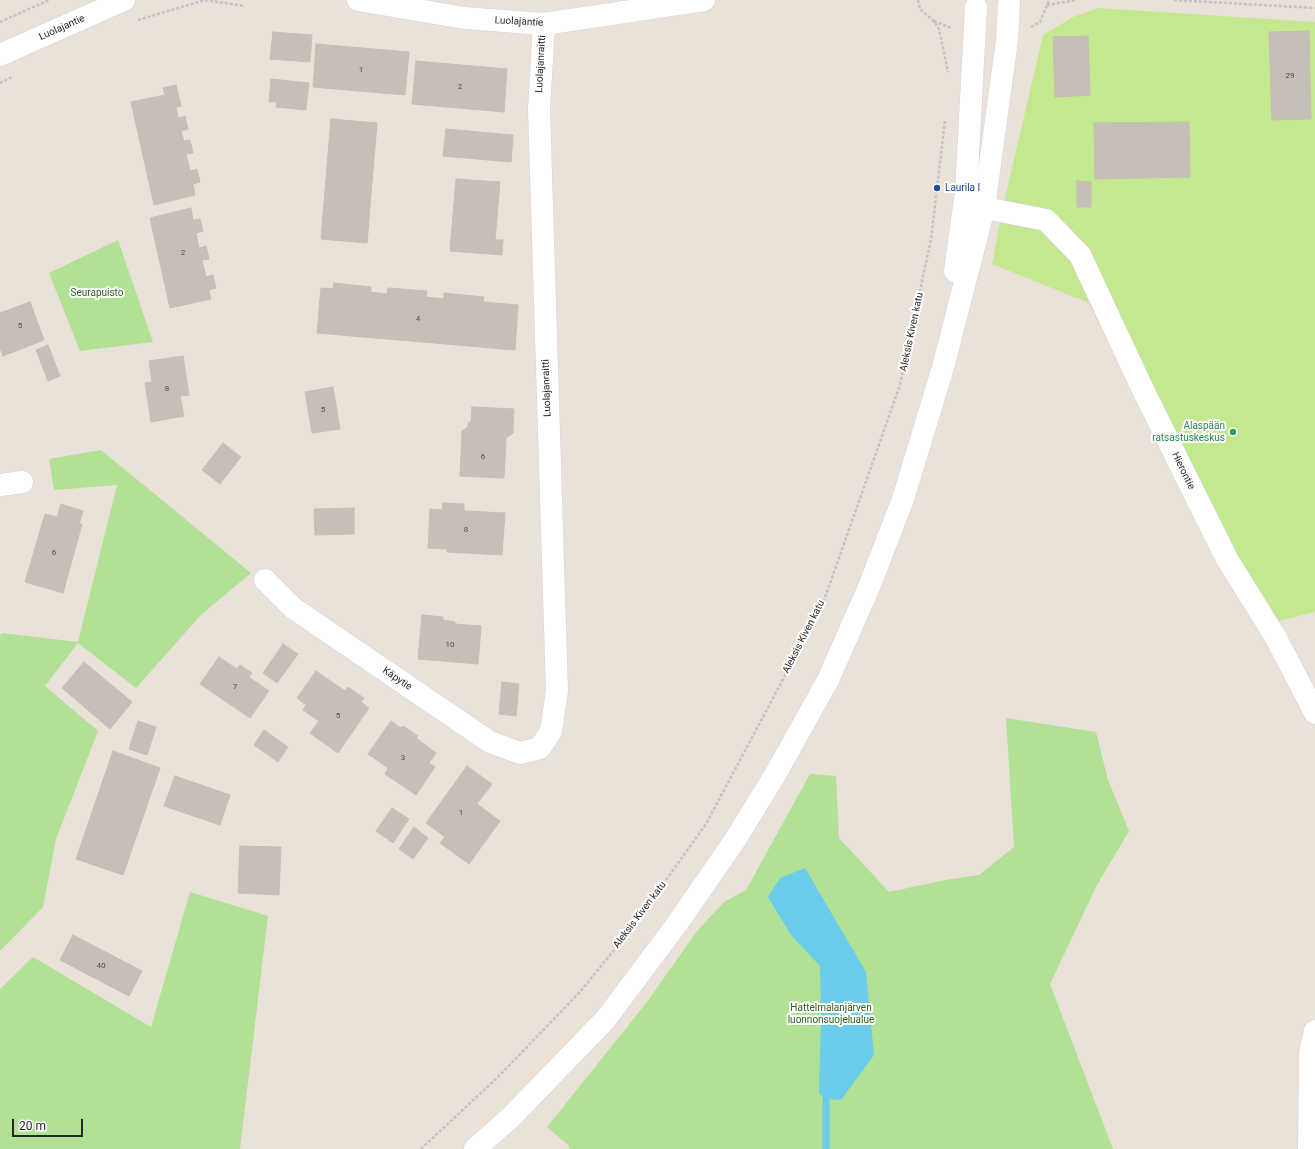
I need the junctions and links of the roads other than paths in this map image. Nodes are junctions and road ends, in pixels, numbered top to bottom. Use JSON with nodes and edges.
{"nodes":[{"id":1,"x":124,"y":0,"type":"edge"},
{"id":2,"x":358,"y":0,"type":"edge"},
{"id":3,"x":704,"y":0,"type":"edge"},
{"id":4,"x":1012,"y":2,"type":"edge"},
{"id":5,"x":969,"y":4,"type":"edge"},
{"id":6,"x":544,"y":24,"type":"junction"},
{"id":7,"x":0,"y":55,"type":"edge"},
{"id":8,"x":974,"y":206,"type":"junction"},
{"id":9,"x":22,"y":482,"type":"dead end"},
{"id":10,"x":0,"y":485,"type":"edge"},
{"id":11,"x":265,"y":580,"type":"dead end"},
{"id":12,"x":1315,"y":713,"type":"edge"},
{"id":13,"x":540,"y":748,"type":"joint"},
{"id":14,"x":1315,"y":1031,"type":"edge"},
{"id":15,"x":475,"y":1149,"type":"edge"},
{"id":16,"x":1309,"y":1149,"type":"edge"}],
"edges":[{"from":1,"to":7,"type":"main road","name":"Luolajantie"},
{"from":2,"to":6,"type":"main road","name":"Luolajantie"},
{"from":3,"to":6,"type":"main road","name":"Luolajantie"},
{"from":4,"to":5,"type":"main road"},
{"from":4,"to":8,"type":"main road"},
{"from":5,"to":8,"type":"main road"},
{"from":6,"to":13,"type":"main road","name":"Luolajanraitti"},
{"from":8,"to":12,"type":"main road","name":"Hierontie"},
{"from":8,"to":15,"type":"main road"},
{"from":9,"to":10,"type":"main road"},
{"from":11,"to":13,"type":"main road","name":"Käpytie"},
{"from":14,"to":16,"type":"main road"}]}
